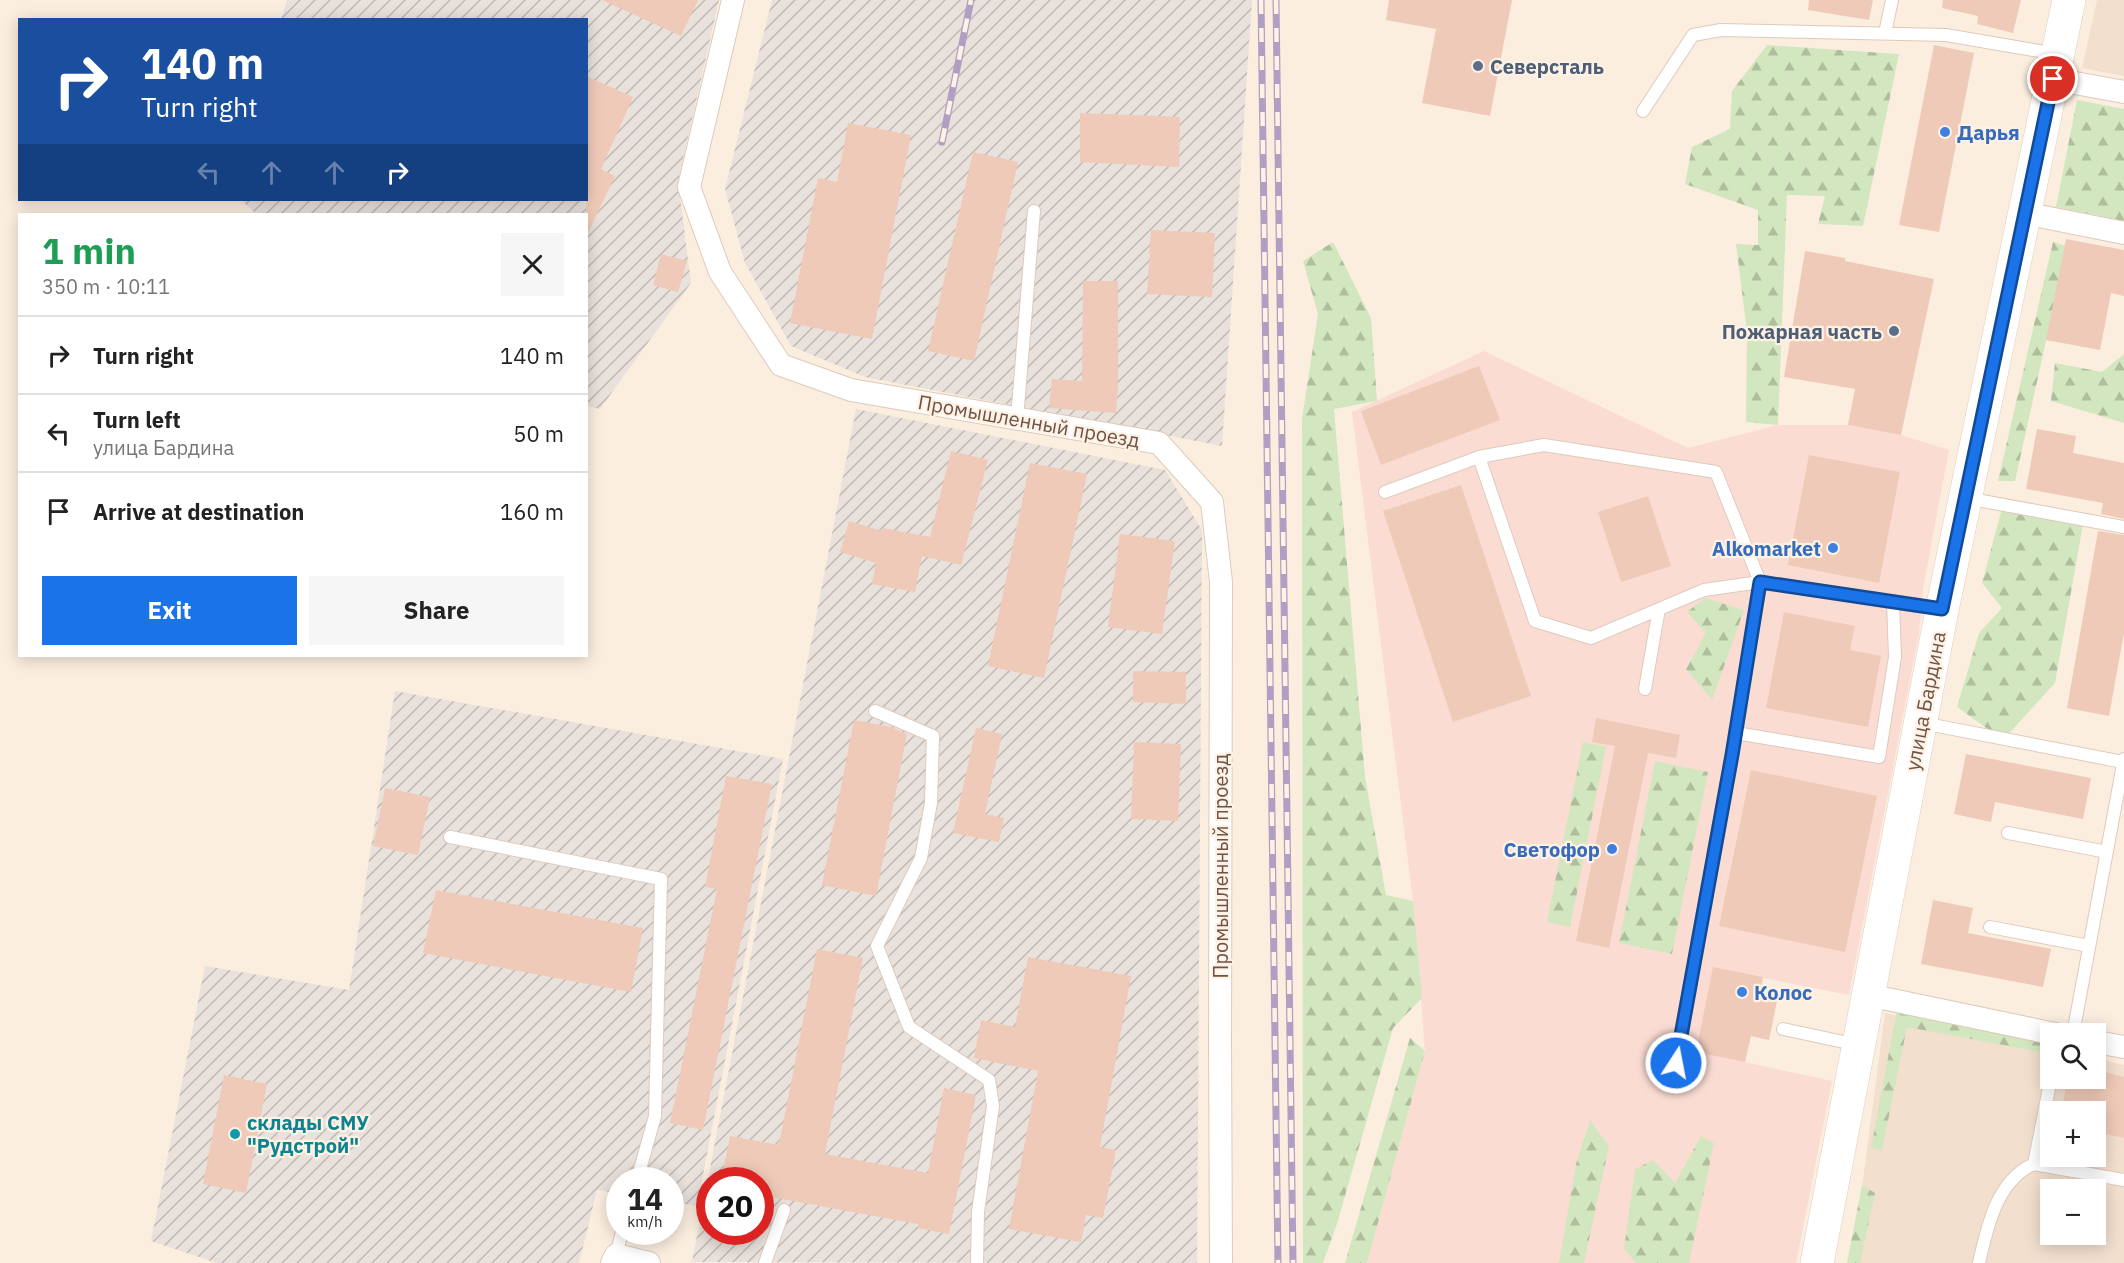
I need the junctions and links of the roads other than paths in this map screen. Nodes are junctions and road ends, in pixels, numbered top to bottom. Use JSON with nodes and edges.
{"nodes":[{"id":1,"x":733,"y":0,"type":"edge"},
{"id":2,"x":1892,"y":0,"type":"edge"},
{"id":3,"x":2069,"y":0,"type":"edge"},
{"id":4,"x":1885,"y":33,"type":"junction"},
{"id":5,"x":2056,"y":67,"type":"junction"},
{"id":6,"x":2124,"y":92,"type":"edge"},
{"id":7,"x":1643,"y":111,"type":"dead end"},
{"id":8,"x":1034,"y":211,"type":"dead end"},
{"id":9,"x":2024,"y":213,"type":"junction"},
{"id":10,"x":2124,"y":233,"type":"edge"},
{"id":11,"x":1017,"y":419,"type":"junction"},
{"id":12,"x":1479,"y":457,"type":"junction"},
{"id":13,"x":1385,"y":492,"type":"dead end"},
{"id":14,"x":1966,"y":498,"type":"junction"},
{"id":15,"x":2124,"y":527,"type":"edge"},
{"id":16,"x":1760,"y":582,"type":"junction"},
{"id":17,"x":1893,"y":602,"type":"junction"},
{"id":18,"x":1659,"y":609,"type":"junction"},
{"id":19,"x":1942,"y":609,"type":"junction"},
{"id":20,"x":1645,"y":689,"type":"dead end"},
{"id":21,"x":875,"y":711,"type":"dead end"},
{"id":22,"x":1920,"y":723,"type":"junction"},
{"id":23,"x":1736,"y":733,"type":"junction"},
{"id":24,"x":2124,"y":761,"type":"edge"},
{"id":25,"x":2008,"y":832,"type":"dead end"},
{"id":26,"x":450,"y":837,"type":"dead end"},
{"id":27,"x":2107,"y":852,"type":"junction"},
{"id":28,"x":1990,"y":927,"type":"dead end"},
{"id":29,"x":2089,"y":946,"type":"junction"},
{"id":30,"x":1868,"y":995,"type":"junction"},
{"id":31,"x":2075,"y":1023,"type":"edge"},
{"id":32,"x":1783,"y":1029,"type":"dead end"},
{"id":33,"x":2040,"y":1031,"type":"edge"},
{"id":34,"x":2106,"y":1044,"type":"edge"},
{"id":35,"x":1858,"y":1045,"type":"junction"},
{"id":36,"x":2124,"y":1047,"type":"edge"},
{"id":37,"x":1676,"y":1063,"type":"dead end"},
{"id":38,"x":2049,"y":1089,"type":"edge"},
{"id":39,"x":2034,"y":1164,"type":"junction"},
{"id":40,"x":641,"y":1167,"type":"edge"},
{"id":41,"x":2124,"y":1180,"type":"edge"},
{"id":42,"x":784,"y":1210,"type":"dead end"},
{"id":43,"x":614,"y":1259,"type":"edge"},
{"id":44,"x":650,"y":1263,"type":"edge"},
{"id":45,"x":765,"y":1263,"type":"edge"},
{"id":46,"x":977,"y":1263,"type":"edge"},
{"id":47,"x":1221,"y":1263,"type":"edge"},
{"id":48,"x":1816,"y":1263,"type":"edge"},
{"id":49,"x":1979,"y":1263,"type":"edge"}],
"edges":[{"from":1,"to":11,"type":"street","name":"Промышленный проезд"},
{"from":2,"to":4,"type":"lane"},
{"from":3,"to":5,"type":"street","name":"улица Бардина"},
{"from":4,"to":5,"type":"lane"},
{"from":4,"to":7,"type":"lane"},
{"from":5,"to":6,"type":"street"},
{"from":5,"to":9,"type":"street","name":"улица Бардина"},
{"from":8,"to":11,"type":"lane"},
{"from":9,"to":10,"type":"street"},
{"from":9,"to":14,"type":"street","name":"улица Бардина"},
{"from":11,"to":47,"type":"street","name":"Промышленный проезд"},
{"from":12,"to":13,"type":"lane"},
{"from":12,"to":16,"type":"lane"},
{"from":12,"to":18,"type":"lane"},
{"from":14,"to":15,"type":"lane"},
{"from":14,"to":19,"type":"street","name":"улица Бардина"},
{"from":16,"to":17,"type":"lane"},
{"from":16,"to":18,"type":"lane"},
{"from":16,"to":23,"type":"lane"},
{"from":17,"to":19,"type":"lane"},
{"from":17,"to":23,"type":"lane"},
{"from":18,"to":20,"type":"lane"},
{"from":19,"to":22,"type":"street","name":"улица Бардина"},
{"from":21,"to":46,"type":"lane"},
{"from":22,"to":24,"type":"lane"},
{"from":22,"to":30,"type":"street","name":"улица Бардина"},
{"from":23,"to":37,"type":"lane"},
{"from":24,"to":27,"type":"lane"},
{"from":25,"to":27,"type":"lane"},
{"from":26,"to":40,"type":"lane"},
{"from":27,"to":29,"type":"lane"},
{"from":28,"to":29,"type":"lane"},
{"from":29,"to":31,"type":"lane"},
{"from":30,"to":33,"type":"street"},
{"from":30,"to":35,"type":"street","name":"улица Бардина"},
{"from":32,"to":35,"type":"lane"},
{"from":34,"to":36,"type":"street"},
{"from":35,"to":48,"type":"street","name":"улица Бардина"},
{"from":38,"to":39,"type":"lane"},
{"from":39,"to":41,"type":"lane"},
{"from":39,"to":49,"type":"lane"},
{"from":42,"to":45,"type":"lane"},
{"from":43,"to":44,"type":"street"}]}
